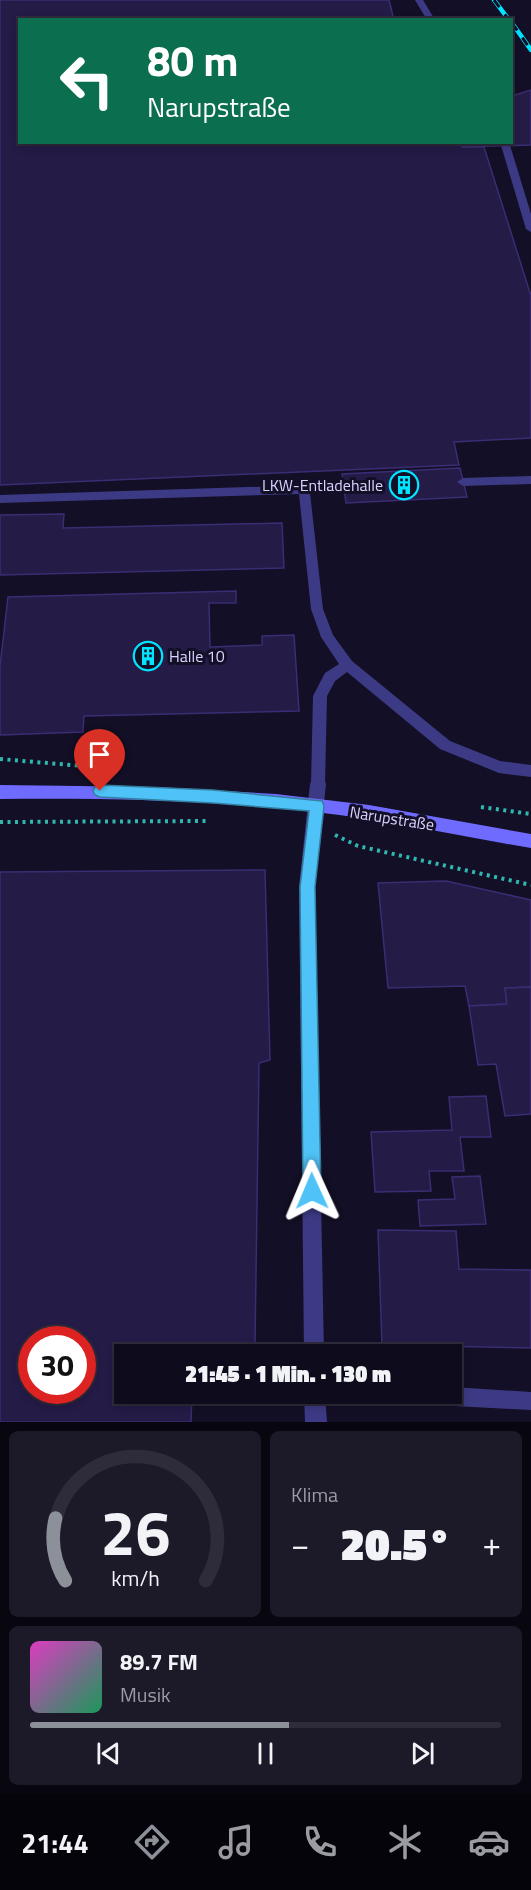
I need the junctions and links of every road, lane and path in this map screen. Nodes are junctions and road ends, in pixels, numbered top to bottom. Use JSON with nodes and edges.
{"nodes":[{"id":1,"x":418,"y":0,"type":"edge"},
{"id":2,"x":430,"y":18,"type":"edge"},
{"id":3,"x":505,"y":144,"type":"edge"},
{"id":4,"x":531,"y":229,"type":"edge"},
{"id":5,"x":531,"y":480,"type":"edge"},
{"id":6,"x":464,"y":482,"type":"dead end"},
{"id":7,"x":344,"y":488,"type":"dead end"},
{"id":8,"x":304,"y":489,"type":"junction"},
{"id":9,"x":0,"y":499,"type":"edge"},
{"id":10,"x":347,"y":666,"type":"junction"},
{"id":11,"x":531,"y":771,"type":"edge"},
{"id":12,"x":318,"y":784,"type":"joint"},
{"id":13,"x":0,"y":792,"type":"edge"},
{"id":14,"x":317,"y":806,"type":"junction"},
{"id":15,"x":215,"y":821,"type":"dead end"},
{"id":16,"x":0,"y":822,"type":"edge"},
{"id":17,"x":315,"y":825,"type":"junction"},
{"id":18,"x":531,"y":841,"type":"edge"},
{"id":19,"x":531,"y":885,"type":"edge"},
{"id":20,"x":314,"y":1344,"type":"edge"},
{"id":21,"x":462,"y":1397,"type":"edge"},
{"id":22,"x":531,"y":1401,"type":"edge"},
{"id":23,"x":315,"y":1404,"type":"edge"},
{"id":24,"x":316,"y":1422,"type":"edge"}],
"edges":[{"from":1,"to":2,"type":"lane"},
{"from":3,"to":4,"type":"lane"},
{"from":5,"to":6,"type":"lane"},
{"from":7,"to":8,"type":"lane"},
{"from":8,"to":9,"type":"lane"},
{"from":8,"to":10,"type":"lane"},
{"from":10,"to":11,"type":"lane"},
{"from":10,"to":12,"type":"lane"},
{"from":12,"to":14,"type":"street"},
{"from":13,"to":14,"type":"street","name":"Narupstraße"},
{"from":14,"to":17,"type":"street"},
{"from":14,"to":18,"type":"street","name":"Narupstraße"},
{"from":15,"to":16,"type":"path"},
{"from":17,"to":19,"type":"path"},
{"from":17,"to":20,"type":"street"},
{"from":21,"to":22,"type":"lane"},
{"from":23,"to":24,"type":"street"}]}
